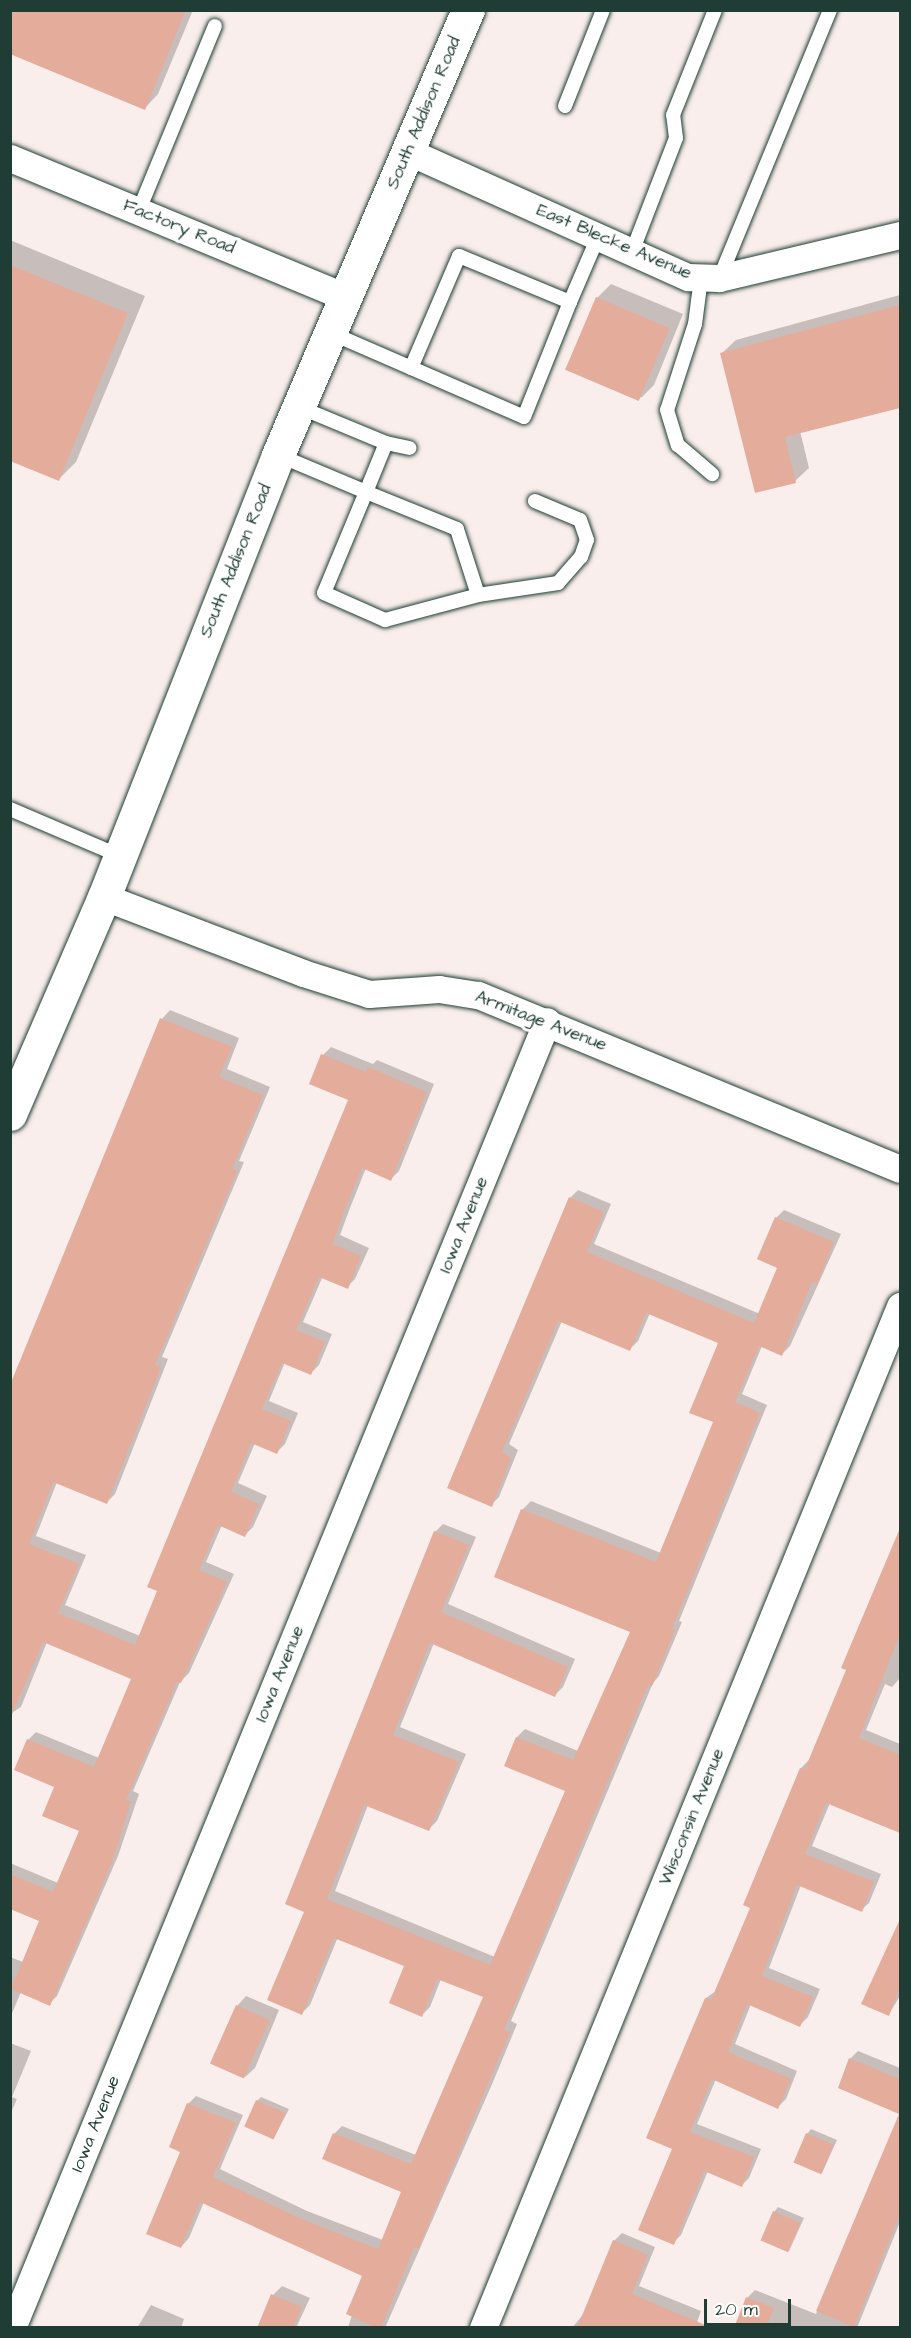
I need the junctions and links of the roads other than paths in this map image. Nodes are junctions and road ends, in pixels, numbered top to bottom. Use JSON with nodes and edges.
{"nodes":[{"id":1,"x":468,"y":10,"type":"edge"},
{"id":2,"x":603,"y":10,"type":"edge"},
{"id":3,"x":715,"y":10,"type":"edge"},
{"id":4,"x":830,"y":10,"type":"edge"},
{"id":5,"x":215,"y":26,"type":"dead end"},
{"id":6,"x":565,"y":106,"type":"dead end"},
{"id":7,"x":407,"y":152,"type":"junction"},
{"id":8,"x":10,"y":158,"type":"edge"},
{"id":9,"x":139,"y":210,"type":"junction"},
{"id":10,"x":900,"y":235,"type":"edge"},
{"id":11,"x":598,"y":237,"type":"junction"},
{"id":12,"x":632,"y":252,"type":"junction"},
{"id":13,"x":710,"y":278,"type":"junction"},
{"id":14,"x":346,"y":297,"type":"junction"},
{"id":15,"x":570,"y":302,"type":"junction"},
{"id":16,"x":331,"y":333,"type":"junction"},
{"id":17,"x":411,"y":368,"type":"junction"},
{"id":18,"x":299,"y":407,"type":"junction"},
{"id":19,"x":386,"y":444,"type":"junction"},
{"id":20,"x":409,"y":448,"type":"dead end"},
{"id":21,"x":278,"y":455,"type":"junction"},
{"id":22,"x":712,"y":474,"type":"dead end"},
{"id":23,"x":366,"y":492,"type":"junction"},
{"id":24,"x":536,"y":501,"type":"dead end"},
{"id":25,"x":478,"y":595,"type":"junction"},
{"id":26,"x":10,"y":809,"type":"edge"},
{"id":27,"x":120,"y":856,"type":"junction"},
{"id":28,"x":104,"y":897,"type":"junction"},
{"id":29,"x":547,"y":1021,"type":"junction"},
{"id":30,"x":10,"y":1114,"type":"edge"},
{"id":31,"x":900,"y":1169,"type":"edge"},
{"id":32,"x":900,"y":1306,"type":"edge"},
{"id":33,"x":12,"y":2328,"type":"edge"},
{"id":34,"x":483,"y":2328,"type":"edge"}],
"edges":[{"from":1,"to":7,"type":"street","name":"South Addison Road"},
{"from":2,"to":6,"type":"lane"},
{"from":3,"to":12,"type":"lane"},
{"from":4,"to":13,"type":"lane"},
{"from":5,"to":9,"type":"lane"},
{"from":7,"to":11,"type":"street","name":"East Blecke Avenue"},
{"from":7,"to":14,"type":"street","name":"South Addison Road"},
{"from":8,"to":9,"type":"street","name":"Factory Road"},
{"from":9,"to":14,"type":"street","name":"Factory Road"},
{"from":10,"to":13,"type":"street","name":"East Blecke Avenue"},
{"from":11,"to":12,"type":"street","name":"East Blecke Avenue"},
{"from":11,"to":15,"type":"lane"},
{"from":12,"to":13,"type":"street","name":"East Blecke Avenue"},
{"from":13,"to":22,"type":"lane"},
{"from":14,"to":16,"type":"street","name":"South Addison Road"},
{"from":15,"to":17,"type":"lane"},
{"from":15,"to":17,"type":"lane"},
{"from":16,"to":17,"type":"lane"},
{"from":16,"to":18,"type":"street","name":"South Addison Road"},
{"from":18,"to":19,"type":"lane"},
{"from":18,"to":21,"type":"street","name":"South Addison Road"},
{"from":19,"to":20,"type":"lane"},
{"from":19,"to":23,"type":"lane"},
{"from":21,"to":23,"type":"lane"},
{"from":21,"to":27,"type":"street","name":"South Addison Road"},
{"from":23,"to":25,"type":"lane"},
{"from":23,"to":25,"type":"lane"},
{"from":24,"to":25,"type":"lane"},
{"from":26,"to":27,"type":"lane"},
{"from":27,"to":28,"type":"street","name":"South Addison Road"},
{"from":28,"to":29,"type":"street","name":"Armitage Avenue"},
{"from":28,"to":30,"type":"street","name":"South Addison Road"},
{"from":29,"to":31,"type":"street","name":"Armitage Avenue"},
{"from":29,"to":33,"type":"street","name":"Iowa Avenue"},
{"from":32,"to":34,"type":"street","name":"Wisconsin Avenue"}]}
